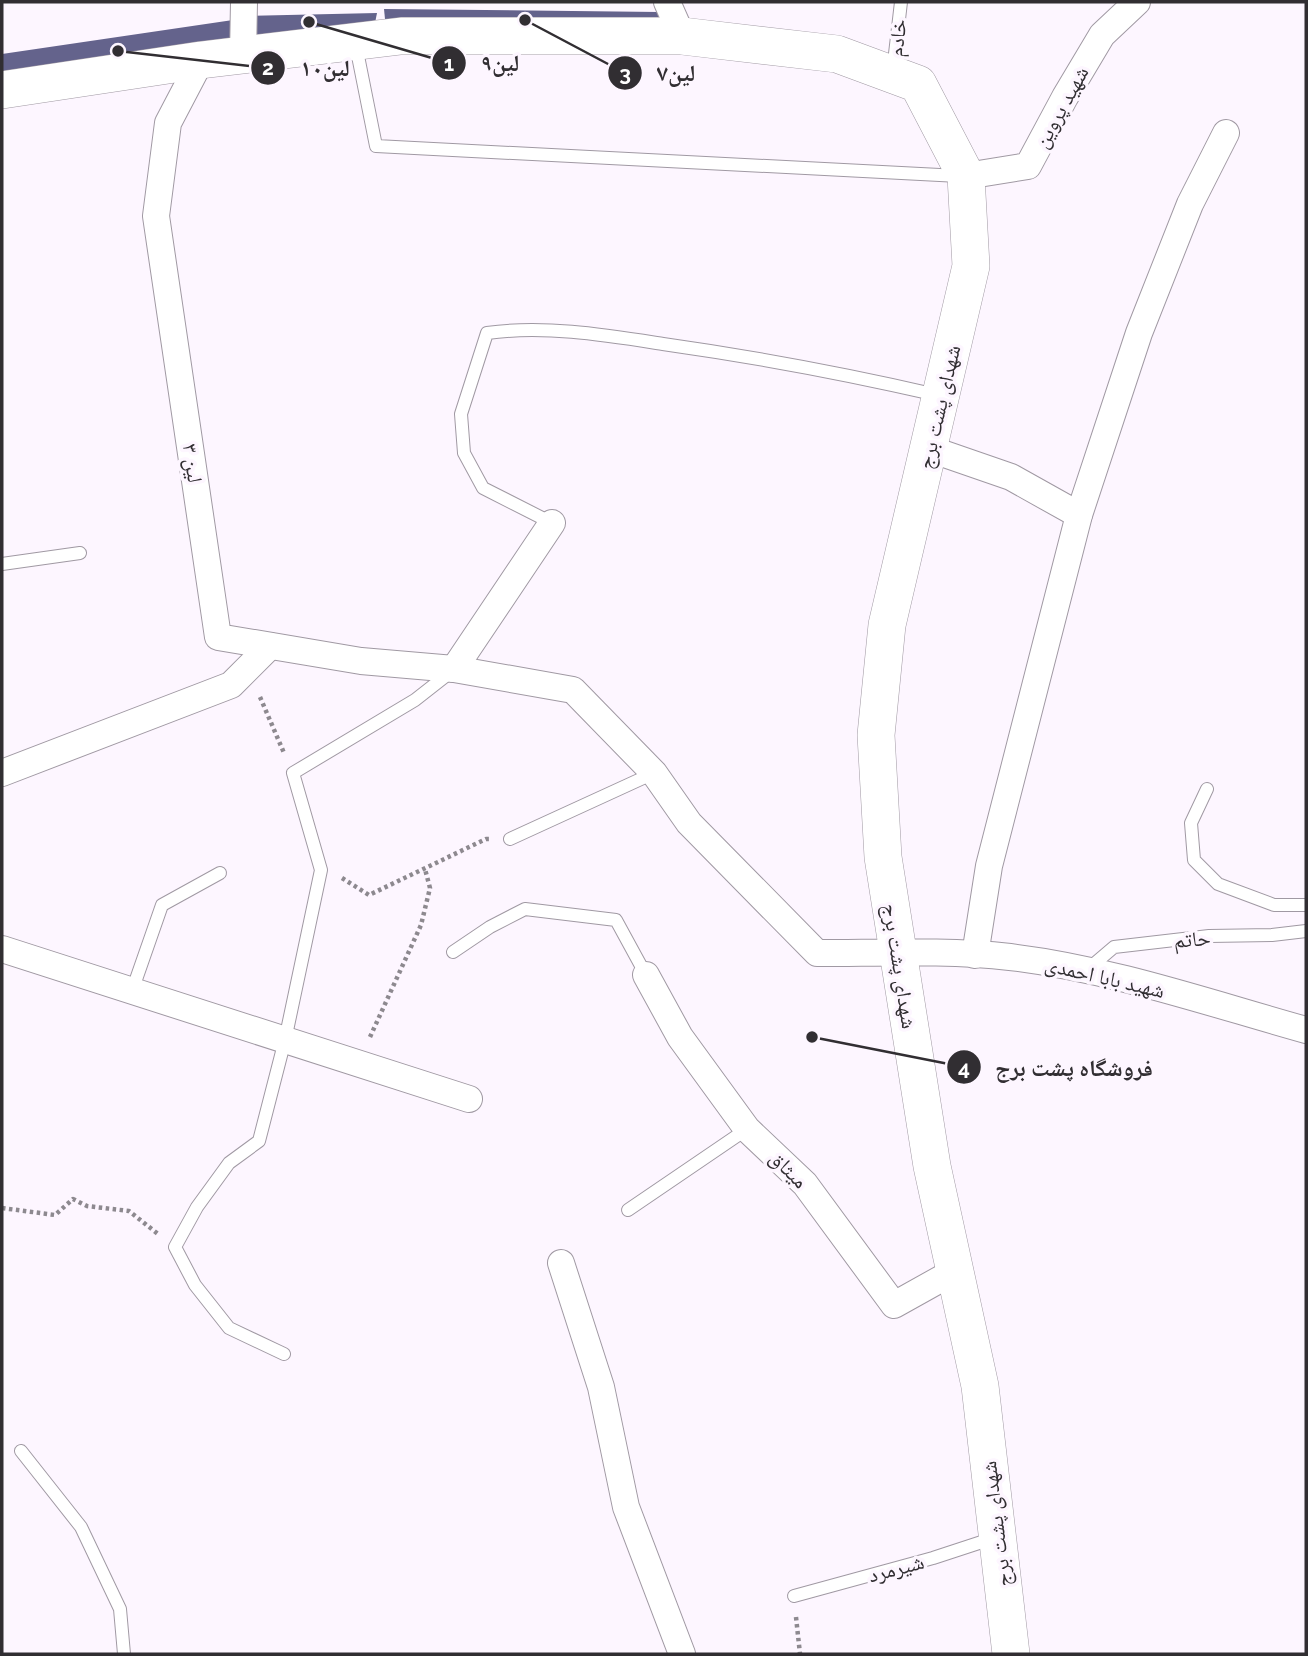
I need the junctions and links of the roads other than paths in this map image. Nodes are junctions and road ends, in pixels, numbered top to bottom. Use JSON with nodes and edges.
{"nodes":[{"id":1,"x":244,"y":2,"type":"edge"},
{"id":2,"x":667,"y":2,"type":"edge"},
{"id":3,"x":901,"y":2,"type":"edge"},
{"id":4,"x":1137,"y":2,"type":"edge"},
{"id":5,"x":682,"y":36,"type":"junction"},
{"id":6,"x":355,"y":41,"type":"junction"},
{"id":7,"x":243,"y":55,"type":"junction"},
{"id":8,"x":201,"y":60,"type":"junction"},
{"id":9,"x":893,"y":75,"type":"junction"},
{"id":10,"x":2,"y":90,"type":"edge"},
{"id":11,"x":1226,"y":134,"type":"dead end"},
{"id":12,"x":966,"y":176,"type":"junction"},
{"id":13,"x":940,"y":396,"type":"junction"},
{"id":14,"x":930,"y":449,"type":"junction"},
{"id":15,"x":1079,"y":515,"type":"junction"},
{"id":16,"x":552,"y":523,"type":"joint"},
{"id":17,"x":80,"y":553,"type":"dead end"},
{"id":18,"x":2,"y":564,"type":"edge"},
{"id":19,"x":270,"y":646,"type":"junction"},
{"id":20,"x":454,"y":669,"type":"junction"},
{"id":21,"x":2,"y":773,"type":"edge"},
{"id":22,"x":654,"y":773,"type":"junction"},
{"id":23,"x":1207,"y":789,"type":"dead end"},
{"id":24,"x":510,"y":839,"type":"road end"},
{"id":25,"x":220,"y":873,"type":"dead end"},
{"id":26,"x":1306,"y":905,"type":"edge"},
{"id":27,"x":1306,"y":931,"type":"edge"},
{"id":28,"x":2,"y":949,"type":"edge"},
{"id":29,"x":453,"y":952,"type":"dead end"},
{"id":30,"x":898,"y":954,"type":"junction"},
{"id":31,"x":975,"y":955,"type":"junction"},
{"id":32,"x":1086,"y":971,"type":"junction"},
{"id":33,"x":646,"y":975,"type":"joint"},
{"id":34,"x":132,"y":991,"type":"junction"},
{"id":35,"x":1306,"y":1030,"type":"edge"},
{"id":36,"x":285,"y":1040,"type":"junction"},
{"id":37,"x":469,"y":1099,"type":"dead end"},
{"id":38,"x":747,"y":1129,"type":"junction"},
{"id":39,"x":628,"y":1210,"type":"dead end"},
{"id":40,"x":561,"y":1263,"type":"dead end"},
{"id":41,"x":955,"y":1271,"type":"junction"},
{"id":42,"x":284,"y":1354,"type":"dead end"},
{"id":43,"x":21,"y":1451,"type":"dead end"},
{"id":44,"x":997,"y":1537,"type":"junction"},
{"id":45,"x":794,"y":1596,"type":"road end"},
{"id":46,"x":124,"y":1654,"type":"edge"},
{"id":47,"x":682,"y":1654,"type":"edge"},
{"id":48,"x":1011,"y":1654,"type":"edge"}],
"edges":[{"from":1,"to":7,"type":"street"},
{"from":2,"to":5,"type":"street"},
{"from":3,"to":9,"type":"lane","name":"خادم"},
{"from":4,"to":12,"type":"street","name":"شهید پروین"},
{"from":5,"to":6,"type":"street","name":"شهدای پشت برج"},
{"from":5,"to":9,"type":"street","name":"شهدای پشت برج"},
{"from":6,"to":7,"type":"street","name":"شهدای پشت برج"},
{"from":6,"to":12,"type":"lane"},
{"from":7,"to":8,"type":"street","name":"شهدای پشت برج"},
{"from":8,"to":10,"type":"street","name":"شهدای پشت برج"},
{"from":8,"to":19,"type":"street","name":"لین ۳"},
{"from":9,"to":12,"type":"street","name":"شهدای پشت برج"},
{"from":11,"to":15,"type":"street"},
{"from":12,"to":13,"type":"street","name":"شهدای پشت برج"},
{"from":13,"to":14,"type":"street","name":"شهدای پشت برج"},
{"from":13,"to":16,"type":"lane"},
{"from":14,"to":15,"type":"street"},
{"from":14,"to":30,"type":"street","name":"شهدای پشت برج"},
{"from":15,"to":31,"type":"street"},
{"from":16,"to":20,"type":"street"},
{"from":17,"to":18,"type":"lane"},
{"from":19,"to":20,"type":"street","name":"لین ۳"},
{"from":19,"to":21,"type":"street"},
{"from":20,"to":22,"type":"street","name":"لین ۳"},
{"from":20,"to":36,"type":"lane"},
{"from":22,"to":24,"type":"lane"},
{"from":22,"to":30,"type":"street","name":"شهید بابا احمدی"},
{"from":23,"to":26,"type":"lane"},
{"from":25,"to":34,"type":"lane"},
{"from":27,"to":32,"type":"lane","name":"حاتم"},
{"from":28,"to":34,"type":"street"},
{"from":29,"to":33,"type":"lane"},
{"from":30,"to":31,"type":"street","name":"شهید بابا احمدی"},
{"from":30,"to":41,"type":"street","name":"شهدای پشت برج"},
{"from":31,"to":32,"type":"street","name":"شهید بابا احمدی"},
{"from":32,"to":35,"type":"street","name":"شهید بابا احمدی"},
{"from":33,"to":38,"type":"street","name":"میثاق"},
{"from":34,"to":36,"type":"street"},
{"from":36,"to":37,"type":"street"},
{"from":36,"to":42,"type":"lane"},
{"from":38,"to":39,"type":"lane"},
{"from":38,"to":41,"type":"street","name":"میثاق"},
{"from":40,"to":47,"type":"street"},
{"from":41,"to":44,"type":"street","name":"شهدای پشت برج"},
{"from":43,"to":46,"type":"lane"},
{"from":44,"to":45,"type":"lane","name":"شیرمرد"},
{"from":44,"to":48,"type":"street","name":"شهدای پشت برج"}]}
